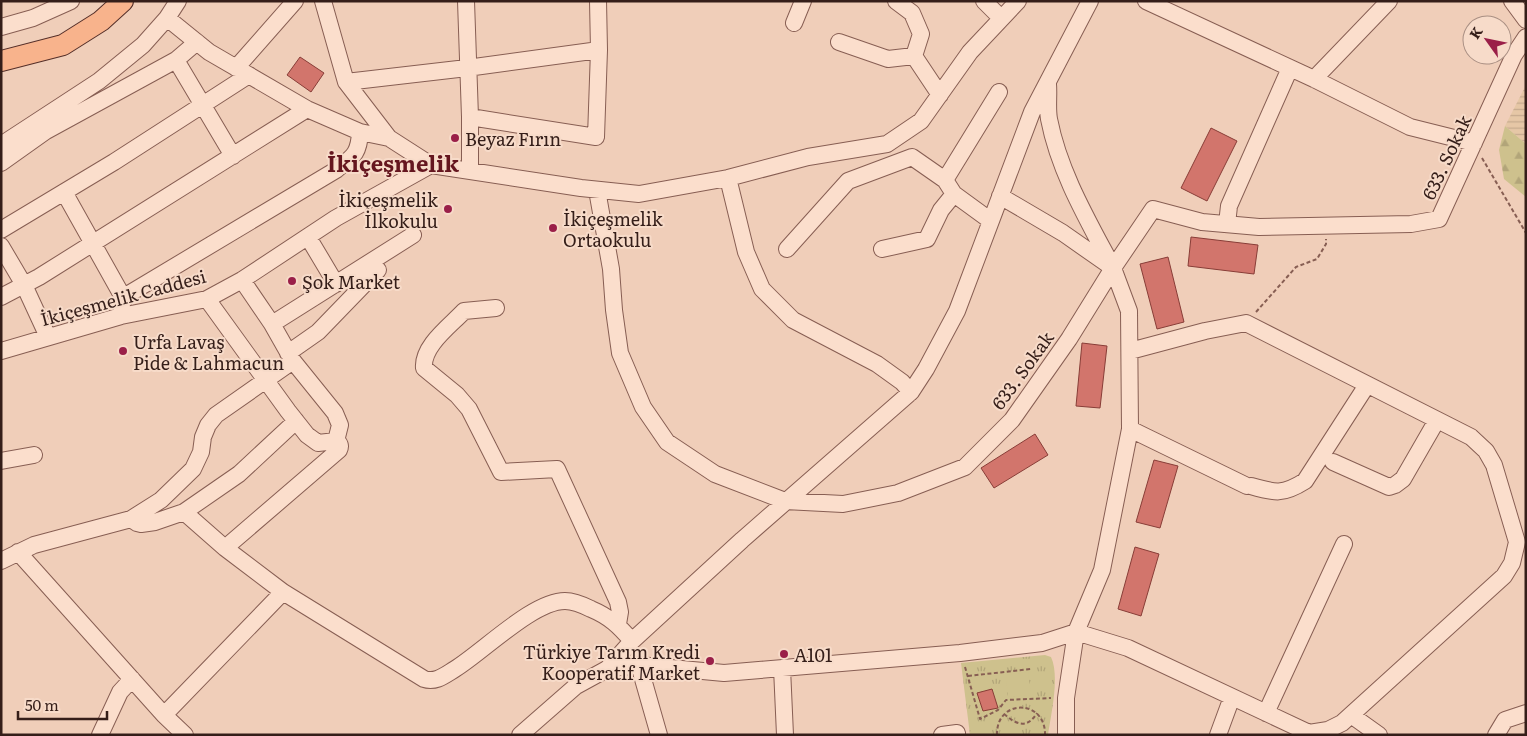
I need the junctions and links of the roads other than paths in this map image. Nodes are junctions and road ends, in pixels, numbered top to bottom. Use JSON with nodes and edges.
{"nodes":[{"id":1,"x":71,"y":1,"type":"edge"},
{"id":2,"x":123,"y":1,"type":"edge"},
{"id":3,"x":178,"y":1,"type":"edge"},
{"id":4,"x":295,"y":1,"type":"edge"},
{"id":5,"x":323,"y":1,"type":"edge"},
{"id":6,"x":466,"y":1,"type":"edge"},
{"id":7,"x":598,"y":1,"type":"edge"},
{"id":8,"x":803,"y":1,"type":"edge"},
{"id":9,"x":896,"y":1,"type":"edge"},
{"id":10,"x":984,"y":1,"type":"edge"},
{"id":11,"x":1018,"y":1,"type":"edge"},
{"id":12,"x":1090,"y":1,"type":"edge"},
{"id":13,"x":1146,"y":1,"type":"edge"},
{"id":14,"x":1390,"y":1,"type":"edge"},
{"id":15,"x":1512,"y":1,"type":"edge"},
{"id":16,"x":1178,"y":8,"type":"edge"},
{"id":17,"x":167,"y":18,"type":"junction"},
{"id":18,"x":1001,"y":18,"type":"junction"},
{"id":19,"x":1526,"y":20,"type":"edge"},
{"id":20,"x":794,"y":23,"type":"dead end"},
{"id":21,"x":1,"y":27,"type":"edge"},
{"id":22,"x":1526,"y":37,"type":"edge"},
{"id":23,"x":197,"y":42,"type":"junction"},
{"id":24,"x":839,"y":42,"type":"dead end"},
{"id":25,"x":599,"y":50,"type":"junction"},
{"id":26,"x":914,"y":56,"type":"junction"},
{"id":27,"x":176,"y":60,"type":"junction"},
{"id":28,"x":1,"y":61,"type":"edge"},
{"id":29,"x":467,"y":68,"type":"junction"},
{"id":30,"x":1290,"y":68,"type":"junction"},
{"id":31,"x":242,"y":71,"type":"junction"},
{"id":32,"x":1314,"y":79,"type":"junction"},
{"id":33,"x":346,"y":82,"type":"junction"},
{"id":34,"x":1048,"y":82,"type":"junction"},
{"id":35,"x":999,"y":92,"type":"dead end"},
{"id":36,"x":940,"y":95,"type":"junction"},
{"id":37,"x":202,"y":106,"type":"junction"},
{"id":38,"x":307,"y":109,"type":"junction"},
{"id":39,"x":470,"y":117,"type":"junction"},
{"id":40,"x":360,"y":132,"type":"junction"},
{"id":41,"x":389,"y":138,"type":"junction"},
{"id":42,"x":1474,"y":143,"type":"junction"},
{"id":43,"x":1,"y":145,"type":"edge"},
{"id":44,"x":233,"y":156,"type":"junction"},
{"id":45,"x":1,"y":163,"type":"edge"},
{"id":46,"x":431,"y":165,"type":"junction"},
{"id":47,"x":470,"y":170,"type":"junction"},
{"id":48,"x":728,"y":178,"type":"junction"},
{"id":49,"x":945,"y":180,"type":"junction"},
{"id":50,"x":597,"y":190,"type":"junction"},
{"id":51,"x":64,"y":192,"type":"junction"},
{"id":52,"x":954,"y":194,"type":"junction"},
{"id":53,"x":1000,"y":196,"type":"junction"},
{"id":54,"x":991,"y":221,"type":"junction"},
{"id":55,"x":1227,"y":224,"type":"junction"},
{"id":56,"x":1,"y":230,"type":"edge"},
{"id":57,"x":413,"y":235,"type":"dead end"},
{"id":58,"x":308,"y":237,"type":"junction"},
{"id":59,"x":93,"y":243,"type":"junction"},
{"id":60,"x":1,"y":246,"type":"edge"},
{"id":61,"x":786,"y":249,"type":"dead end"},
{"id":62,"x":882,"y":249,"type":"dead end"},
{"id":63,"x":1113,"y":268,"type":"junction"},
{"id":64,"x":378,"y":270,"type":"dead end"},
{"id":65,"x":242,"y":280,"type":"junction"},
{"id":66,"x":336,"y":284,"type":"junction"},
{"id":67,"x":24,"y":285,"type":"junction"},
{"id":68,"x":1,"y":297,"type":"edge"},
{"id":69,"x":124,"y":299,"type":"junction"},
{"id":70,"x":207,"y":299,"type":"junction"},
{"id":71,"x":496,"y":308,"type":"dead end"},
{"id":72,"x":121,"y":316,"type":"junction"},
{"id":73,"x":272,"y":324,"type":"junction"},
{"id":74,"x":48,"y":337,"type":"junction"},
{"id":75,"x":1,"y":350,"type":"edge"},
{"id":76,"x":1130,"y":352,"type":"junction"},
{"id":77,"x":290,"y":357,"type":"junction"},
{"id":78,"x":266,"y":380,"type":"junction"},
{"id":79,"x":1367,"y":385,"type":"junction"},
{"id":80,"x":911,"y":392,"type":"junction"},
{"id":81,"x":1437,"y":420,"type":"junction"},
{"id":82,"x":296,"y":421,"type":"junction"},
{"id":83,"x":1130,"y":428,"type":"junction"},
{"id":84,"x":336,"y":441,"type":"junction"},
{"id":85,"x":34,"y":455,"type":"dead end"},
{"id":86,"x":1,"y":461,"type":"edge"},
{"id":87,"x":1333,"y":462,"type":"dead end"},
{"id":88,"x":785,"y":501,"type":"junction"},
{"id":89,"x":184,"y":512,"type":"junction"},
{"id":90,"x":130,"y":519,"type":"junction"},
{"id":91,"x":1344,"y":544,"type":"dead end"},
{"id":92,"x":225,"y":548,"type":"junction"},
{"id":93,"x":18,"y":552,"type":"junction"},
{"id":94,"x":1,"y":561,"type":"edge"},
{"id":95,"x":283,"y":592,"type":"junction"},
{"id":96,"x":618,"y":624,"type":"junction"},
{"id":97,"x":1076,"y":632,"type":"junction"},
{"id":98,"x":632,"y":642,"type":"junction"},
{"id":99,"x":640,"y":665,"type":"junction"},
{"id":100,"x":782,"y":668,"type":"junction"},
{"id":101,"x":607,"y":669,"type":"junction"},
{"id":102,"x":132,"y":679,"type":"junction"},
{"id":103,"x":1232,"y":697,"type":"junction"},
{"id":104,"x":1266,"y":713,"type":"junction"},
{"id":105,"x":1526,"y":714,"type":"edge"},
{"id":106,"x":164,"y":715,"type":"junction"},
{"id":107,"x":1351,"y":715,"type":"junction"},
{"id":108,"x":656,"y":733,"type":"edge"},
{"id":109,"x":100,"y":735,"type":"edge"},
{"id":110,"x":185,"y":735,"type":"edge"},
{"id":111,"x":520,"y":735,"type":"edge"},
{"id":112,"x":785,"y":735,"type":"edge"},
{"id":113,"x":1066,"y":735,"type":"edge"},
{"id":114,"x":1218,"y":735,"type":"edge"},
{"id":115,"x":1379,"y":735,"type":"edge"},
{"id":116,"x":1496,"y":735,"type":"edge"}],
"edges":[{"from":1,"to":21,"type":"street"},
{"from":2,"to":28,"type":"main road"},
{"from":3,"to":17,"type":"street"},
{"from":4,"to":31,"type":"street"},
{"from":5,"to":33,"type":"street"},
{"from":6,"to":29,"type":"street"},
{"from":7,"to":25,"type":"street"},
{"from":8,"to":20,"type":"street"},
{"from":9,"to":26,"type":"street"},
{"from":10,"to":18,"type":"street"},
{"from":11,"to":18,"type":"street"},
{"from":12,"to":34,"type":"street"},
{"from":13,"to":16,"type":"street"},
{"from":14,"to":32,"type":"street"},
{"from":15,"to":19,"type":"street"},
{"from":16,"to":30,"type":"street"},
{"from":17,"to":23,"type":"street"},
{"from":17,"to":43,"type":"street"},
{"from":18,"to":36,"type":"street"},
{"from":22,"to":42,"type":"street","name":"633. Sokak"},
{"from":23,"to":27,"type":"street"},
{"from":23,"to":31,"type":"street"},
{"from":24,"to":26,"type":"street"},
{"from":25,"to":29,"type":"street"},
{"from":25,"to":39,"type":"street"},
{"from":26,"to":36,"type":"street"},
{"from":27,"to":37,"type":"street"},
{"from":27,"to":45,"type":"street"},
{"from":29,"to":33,"type":"street"},
{"from":29,"to":39,"type":"street"},
{"from":30,"to":32,"type":"street"},
{"from":30,"to":55,"type":"street"},
{"from":31,"to":37,"type":"street"},
{"from":31,"to":38,"type":"street"},
{"from":32,"to":42,"type":"street"},
{"from":33,"to":41,"type":"street"},
{"from":34,"to":53,"type":"street"},
{"from":34,"to":63,"type":"street"},
{"from":35,"to":49,"type":"street"},
{"from":36,"to":48,"type":"street"},
{"from":37,"to":44,"type":"street"},
{"from":37,"to":51,"type":"street"},
{"from":38,"to":40,"type":"street"},
{"from":38,"to":44,"type":"street"},
{"from":39,"to":47,"type":"street"},
{"from":40,"to":41,"type":"street"},
{"from":40,"to":69,"type":"street"},
{"from":41,"to":46,"type":"street"},
{"from":42,"to":55,"type":"street","name":"633. Sokak"},
{"from":44,"to":59,"type":"street"},
{"from":46,"to":47,"type":"street"},
{"from":46,"to":58,"type":"street","name":"İkiçeşmelik Caddesi"},
{"from":47,"to":50,"type":"street"},
{"from":48,"to":50,"type":"street"},
{"from":48,"to":80,"type":"street"},
{"from":49,"to":52,"type":"street"},
{"from":49,"to":61,"type":"street"},
{"from":50,"to":88,"type":"street","name":"633. Sokak"},
{"from":51,"to":56,"type":"street"},
{"from":51,"to":59,"type":"street"},
{"from":52,"to":54,"type":"street"},
{"from":52,"to":62,"type":"street"},
{"from":53,"to":54,"type":"street"},
{"from":53,"to":63,"type":"street"},
{"from":54,"to":80,"type":"street"},
{"from":55,"to":63,"type":"street","name":"633. Sokak"},
{"from":57,"to":66,"type":"street"},
{"from":58,"to":65,"type":"street","name":"İkiçeşmelik Caddesi"},
{"from":58,"to":66,"type":"street"},
{"from":59,"to":67,"type":"street"},
{"from":59,"to":69,"type":"street"},
{"from":60,"to":67,"type":"street"},
{"from":63,"to":76,"type":"street"},
{"from":63,"to":88,"type":"street","name":"633. Sokak"},
{"from":64,"to":77,"type":"street"},
{"from":65,"to":70,"type":"street","name":"İkiçeşmelik Caddesi"},
{"from":65,"to":73,"type":"street"},
{"from":66,"to":73,"type":"street"},
{"from":67,"to":68,"type":"street"},
{"from":67,"to":74,"type":"street"},
{"from":69,"to":72,"type":"street"},
{"from":70,"to":72,"type":"street","name":"İkiçeşmelik Caddesi"},
{"from":70,"to":78,"type":"street"},
{"from":71,"to":96,"type":"street"},
{"from":72,"to":74,"type":"street","name":"İkiçeşmelik Caddesi"},
{"from":73,"to":77,"type":"street"},
{"from":74,"to":75,"type":"street","name":"İkiçeşmelik Caddesi"},
{"from":76,"to":79,"type":"street"},
{"from":76,"to":83,"type":"street"},
{"from":77,"to":78,"type":"street"},
{"from":77,"to":84,"type":"street"},
{"from":78,"to":82,"type":"street"},
{"from":78,"to":90,"type":"street"},
{"from":79,"to":81,"type":"street"},
{"from":79,"to":83,"type":"street"},
{"from":80,"to":88,"type":"street"},
{"from":81,"to":87,"type":"street"},
{"from":81,"to":107,"type":"street"},
{"from":82,"to":84,"type":"street"},
{"from":82,"to":89,"type":"street"},
{"from":83,"to":97,"type":"street"},
{"from":84,"to":92,"type":"street"},
{"from":85,"to":86,"type":"street"},
{"from":88,"to":98,"type":"street"},
{"from":89,"to":90,"type":"street"},
{"from":89,"to":92,"type":"street"},
{"from":90,"to":93,"type":"street"},
{"from":91,"to":104,"type":"street"},
{"from":92,"to":95,"type":"street"},
{"from":93,"to":94,"type":"street"},
{"from":93,"to":102,"type":"street"},
{"from":95,"to":96,"type":"street"},
{"from":95,"to":106,"type":"street"},
{"from":96,"to":98,"type":"street"},
{"from":97,"to":100,"type":"street"},
{"from":97,"to":103,"type":"street"},
{"from":97,"to":113,"type":"street"},
{"from":98,"to":101,"type":"street"},
{"from":99,"to":100,"type":"street"},
{"from":99,"to":101,"type":"street"},
{"from":99,"to":108,"type":"street"},
{"from":100,"to":112,"type":"street"},
{"from":101,"to":111,"type":"street"},
{"from":102,"to":106,"type":"street"},
{"from":102,"to":109,"type":"street"},
{"from":103,"to":104,"type":"street"},
{"from":103,"to":114,"type":"street"},
{"from":104,"to":107,"type":"street"},
{"from":105,"to":116,"type":"street"},
{"from":106,"to":110,"type":"street"},
{"from":107,"to":115,"type":"street"}]}
